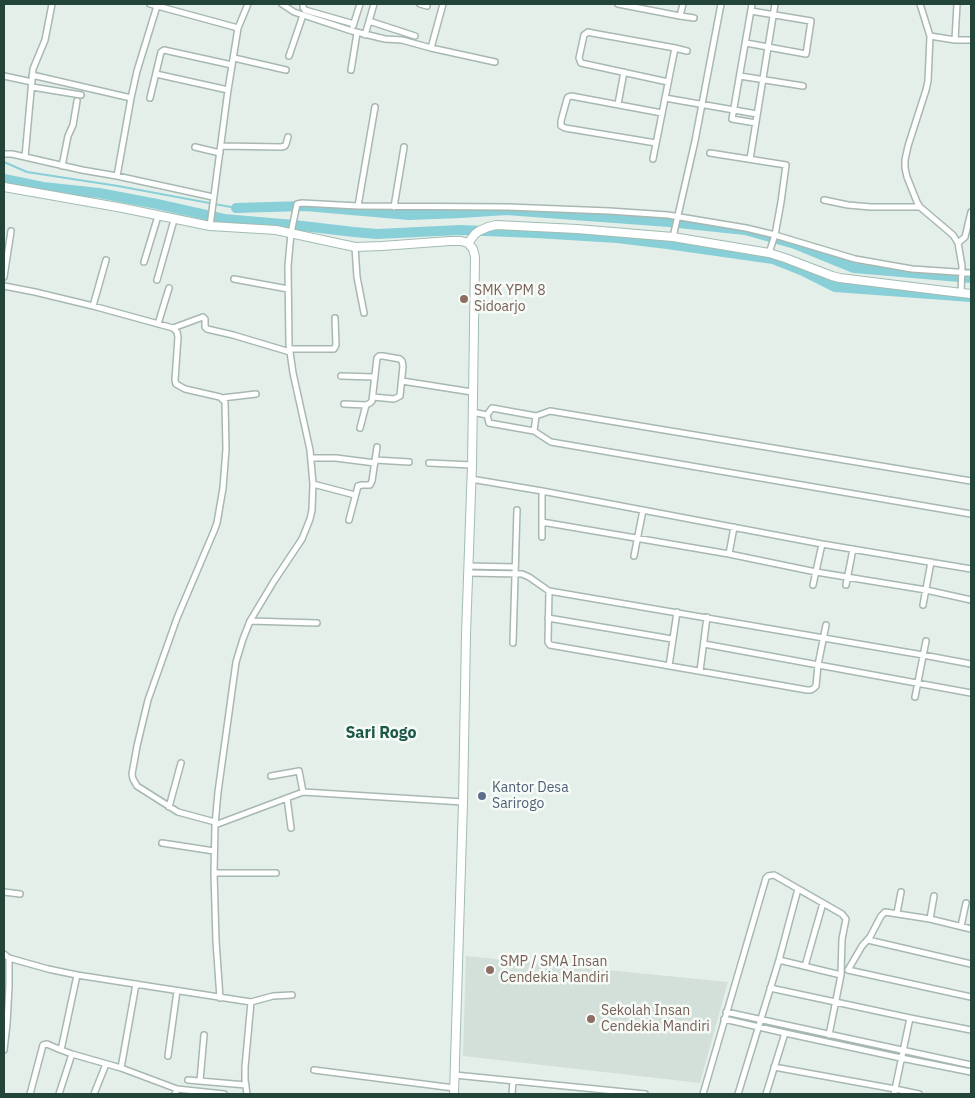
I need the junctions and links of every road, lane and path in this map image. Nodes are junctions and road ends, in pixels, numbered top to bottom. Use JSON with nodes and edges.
{"nodes":[{"id":1,"x":52,"y":4,"type":"edge"},
{"id":2,"x":150,"y":4,"type":"edge"},
{"id":3,"x":248,"y":4,"type":"edge"},
{"id":4,"x":282,"y":4,"type":"edge"},
{"id":5,"x":303,"y":4,"type":"edge"},
{"id":6,"x":360,"y":4,"type":"edge"},
{"id":7,"x":374,"y":4,"type":"edge"},
{"id":8,"x":420,"y":4,"type":"edge"},
{"id":9,"x":443,"y":4,"type":"edge"},
{"id":10,"x":618,"y":4,"type":"edge"},
{"id":11,"x":683,"y":4,"type":"edge"},
{"id":12,"x":721,"y":4,"type":"edge"},
{"id":13,"x":752,"y":4,"type":"edge"},
{"id":14,"x":775,"y":4,"type":"edge"},
{"id":15,"x":920,"y":4,"type":"edge"},
{"id":16,"x":957,"y":4,"type":"edge"},
{"id":17,"x":157,"y":6,"type":"junction"},
{"id":18,"x":427,"y":6,"type":"dead end"},
{"id":19,"x":751,"y":11,"type":"junction"},
{"id":20,"x":303,"y":15,"type":"junction"},
{"id":21,"x":773,"y":15,"type":"junction"},
{"id":22,"x":680,"y":16,"type":"junction"},
{"id":23,"x":694,"y":18,"type":"dead end"},
{"id":24,"x":369,"y":21,"type":"junction"},
{"id":25,"x":354,"y":24,"type":"junction"},
{"id":26,"x":238,"y":28,"type":"junction"},
{"id":27,"x":355,"y":32,"type":"junction"},
{"id":28,"x":365,"y":35,"type":"junction"},
{"id":29,"x":415,"y":36,"type":"dead end"},
{"id":30,"x":930,"y":36,"type":"junction"},
{"id":31,"x":955,"y":40,"type":"junction"},
{"id":32,"x":971,"y":40,"type":"edge"},
{"id":33,"x":746,"y":43,"type":"junction"},
{"id":34,"x":768,"y":47,"type":"junction"},
{"id":35,"x":431,"y":48,"type":"junction"},
{"id":36,"x":675,"y":48,"type":"junction"},
{"id":37,"x":687,"y":51,"type":"dead end"},
{"id":38,"x":290,"y":56,"type":"dead end"},
{"id":39,"x":233,"y":62,"type":"junction"},
{"id":40,"x":495,"y":62,"type":"dead end"},
{"id":41,"x":286,"y":70,"type":"dead end"},
{"id":42,"x":351,"y":70,"type":"dead end"},
{"id":43,"x":624,"y":72,"type":"junction"},
{"id":44,"x":32,"y":74,"type":"junction"},
{"id":45,"x":156,"y":74,"type":"junction"},
{"id":46,"x":4,"y":76,"type":"edge"},
{"id":47,"x":740,"y":76,"type":"junction"},
{"id":48,"x":763,"y":80,"type":"junction"},
{"id":49,"x":668,"y":82,"type":"junction"},
{"id":50,"x":32,"y":84,"type":"junction"},
{"id":51,"x":803,"y":86,"type":"dead end"},
{"id":52,"x":228,"y":90,"type":"junction"},
{"id":53,"x":81,"y":95,"type":"dead end"},
{"id":54,"x":131,"y":98,"type":"junction"},
{"id":55,"x":150,"y":98,"type":"dead end"},
{"id":56,"x":665,"y":98,"type":"junction"},
{"id":57,"x":78,"y":101,"type":"dead end"},
{"id":58,"x":618,"y":104,"type":"junction"},
{"id":59,"x":702,"y":104,"type":"junction"},
{"id":60,"x":375,"y":107,"type":"dead end"},
{"id":61,"x":734,"y":110,"type":"junction"},
{"id":62,"x":662,"y":113,"type":"junction"},
{"id":63,"x":757,"y":114,"type":"junction"},
{"id":64,"x":756,"y":124,"type":"junction"},
{"id":65,"x":288,"y":137,"type":"dead end"},
{"id":66,"x":656,"y":143,"type":"junction"},
{"id":67,"x":221,"y":146,"type":"junction"},
{"id":68,"x":195,"y":147,"type":"dead end"},
{"id":69,"x":404,"y":147,"type":"dead end"},
{"id":70,"x":220,"y":153,"type":"junction"},
{"id":71,"x":710,"y":153,"type":"dead end"},
{"id":72,"x":4,"y":154,"type":"edge"},
{"id":73,"x":26,"y":157,"type":"junction"},
{"id":74,"x":653,"y":159,"type":"dead end"},
{"id":75,"x":750,"y":159,"type":"junction"},
{"id":76,"x":62,"y":166,"type":"junction"},
{"id":77,"x":117,"y":176,"type":"junction"},
{"id":78,"x":4,"y":187,"type":"edge"},
{"id":79,"x":213,"y":200,"type":"junction"},
{"id":80,"x":824,"y":200,"type":"dead end"},
{"id":81,"x":358,"y":206,"type":"junction"},
{"id":82,"x":394,"y":207,"type":"junction"},
{"id":83,"x":920,"y":207,"type":"junction"},
{"id":84,"x":971,"y":212,"type":"edge"},
{"id":85,"x":158,"y":216,"type":"junction"},
{"id":86,"x":677,"y":218,"type":"junction"},
{"id":87,"x":174,"y":220,"type":"junction"},
{"id":88,"x":210,"y":225,"type":"junction"},
{"id":89,"x":292,"y":230,"type":"junction"},
{"id":90,"x":11,"y":231,"type":"dead end"},
{"id":91,"x":674,"y":234,"type":"junction"},
{"id":92,"x":774,"y":236,"type":"junction"},
{"id":93,"x":468,"y":243,"type":"junction"},
{"id":94,"x":958,"y":243,"type":"junction"},
{"id":95,"x":354,"y":247,"type":"junction"},
{"id":96,"x":770,"y":250,"type":"junction"},
{"id":97,"x":106,"y":260,"type":"dead end"},
{"id":98,"x":144,"y":262,"type":"dead end"},
{"id":99,"x":971,"y":273,"type":"edge"},
{"id":100,"x":962,"y":275,"type":"junction"},
{"id":101,"x":4,"y":277,"type":"edge"},
{"id":102,"x":234,"y":279,"type":"dead end"},
{"id":103,"x":157,"y":280,"type":"dead end"},
{"id":104,"x":4,"y":286,"type":"edge"},
{"id":105,"x":169,"y":288,"type":"dead end"},
{"id":106,"x":288,"y":288,"type":"junction"},
{"id":107,"x":961,"y":290,"type":"junction"},
{"id":108,"x":971,"y":294,"type":"edge"},
{"id":109,"x":93,"y":306,"type":"junction"},
{"id":110,"x":364,"y":313,"type":"dead end"},
{"id":111,"x":335,"y":318,"type":"dead end"},
{"id":112,"x":158,"y":324,"type":"junction"},
{"id":113,"x":173,"y":328,"type":"junction"},
{"id":114,"x":290,"y":350,"type":"junction"},
{"id":115,"x":340,"y":376,"type":"dead end"},
{"id":116,"x":374,"y":377,"type":"junction"},
{"id":117,"x":402,"y":381,"type":"junction"},
{"id":118,"x":472,"y":392,"type":"junction"},
{"id":119,"x":256,"y":394,"type":"dead end"},
{"id":120,"x":373,"y":397,"type":"junction"},
{"id":121,"x":222,"y":398,"type":"junction"},
{"id":122,"x":344,"y":404,"type":"dead end"},
{"id":123,"x":366,"y":405,"type":"junction"},
{"id":124,"x":472,"y":412,"type":"junction"},
{"id":125,"x":487,"y":414,"type":"junction"},
{"id":126,"x":536,"y":416,"type":"junction"},
{"id":127,"x":360,"y":428,"type":"dead end"},
{"id":128,"x":534,"y":431,"type":"junction"},
{"id":129,"x":377,"y":447,"type":"dead end"},
{"id":130,"x":311,"y":458,"type":"junction"},
{"id":131,"x":375,"y":461,"type":"junction"},
{"id":132,"x":408,"y":462,"type":"dead end"},
{"id":133,"x":429,"y":463,"type":"dead end"},
{"id":134,"x":472,"y":465,"type":"junction"},
{"id":135,"x":471,"y":480,"type":"junction"},
{"id":136,"x":971,"y":481,"type":"edge"},
{"id":137,"x":313,"y":484,"type":"junction"},
{"id":138,"x":542,"y":491,"type":"junction"},
{"id":139,"x":355,"y":495,"type":"junction"},
{"id":140,"x":517,"y":510,"type":"dead end"},
{"id":141,"x":643,"y":510,"type":"junction"},
{"id":142,"x":971,"y":514,"type":"edge"},
{"id":143,"x":349,"y":520,"type":"dead end"},
{"id":144,"x":542,"y":522,"type":"junction"},
{"id":145,"x":734,"y":527,"type":"junction"},
{"id":146,"x":542,"y":537,"type":"dead end"},
{"id":147,"x":638,"y":538,"type":"junction"},
{"id":148,"x":822,"y":544,"type":"junction"},
{"id":149,"x":853,"y":549,"type":"junction"},
{"id":150,"x":729,"y":554,"type":"junction"},
{"id":151,"x":634,"y":556,"type":"dead end"},
{"id":152,"x":932,"y":562,"type":"junction"},
{"id":153,"x":515,"y":567,"type":"junction"},
{"id":154,"x":971,"y":569,"type":"edge"},
{"id":155,"x":468,"y":570,"type":"junction"},
{"id":156,"x":816,"y":572,"type":"junction"},
{"id":157,"x":515,"y":574,"type":"junction"},
{"id":158,"x":847,"y":577,"type":"junction"},
{"id":159,"x":813,"y":585,"type":"dead end"},
{"id":160,"x":846,"y":585,"type":"dead end"},
{"id":161,"x":926,"y":590,"type":"junction"},
{"id":162,"x":550,"y":591,"type":"junction"},
{"id":163,"x":971,"y":600,"type":"edge"},
{"id":164,"x":923,"y":605,"type":"dead end"},
{"id":165,"x":677,"y":612,"type":"junction"},
{"id":166,"x":707,"y":617,"type":"junction"},
{"id":167,"x":548,"y":618,"type":"junction"},
{"id":168,"x":250,"y":621,"type":"junction"},
{"id":169,"x":317,"y":623,"type":"dead end"},
{"id":170,"x":826,"y":625,"type":"dead end"},
{"id":171,"x":824,"y":638,"type":"junction"},
{"id":172,"x":672,"y":639,"type":"junction"},
{"id":173,"x":926,"y":641,"type":"dead end"},
{"id":174,"x":513,"y":643,"type":"dead end"},
{"id":175,"x":704,"y":644,"type":"junction"},
{"id":176,"x":923,"y":654,"type":"junction"},
{"id":177,"x":971,"y":664,"type":"edge"},
{"id":178,"x":818,"y":665,"type":"junction"},
{"id":179,"x":669,"y":666,"type":"junction"},
{"id":180,"x":700,"y":671,"type":"junction"},
{"id":181,"x":918,"y":683,"type":"junction"},
{"id":182,"x":971,"y":694,"type":"edge"},
{"id":183,"x":915,"y":697,"type":"dead end"},
{"id":184,"x":181,"y":763,"type":"dead end"},
{"id":185,"x":270,"y":776,"type":"dead end"},
{"id":186,"x":303,"y":792,"type":"junction"},
{"id":187,"x":288,"y":798,"type":"junction"},
{"id":188,"x":463,"y":802,"type":"junction"},
{"id":189,"x":169,"y":807,"type":"junction"},
{"id":190,"x":215,"y":823,"type":"junction"},
{"id":191,"x":291,"y":828,"type":"dead end"},
{"id":192,"x":162,"y":843,"type":"dead end"},
{"id":193,"x":214,"y":851,"type":"junction"},
{"id":194,"x":214,"y":872,"type":"junction"},
{"id":195,"x":276,"y":874,"type":"dead end"},
{"id":196,"x":798,"y":889,"type":"junction"},
{"id":197,"x":4,"y":892,"type":"edge"},
{"id":198,"x":901,"y":892,"type":"dead end"},
{"id":199,"x":20,"y":894,"type":"dead end"},
{"id":200,"x":934,"y":896,"type":"dead end"},
{"id":201,"x":823,"y":903,"type":"junction"},
{"id":202,"x":966,"y":904,"type":"dead end"},
{"id":203,"x":897,"y":913,"type":"junction"},
{"id":204,"x":930,"y":919,"type":"junction"},
{"id":205,"x":961,"y":926,"type":"junction"},
{"id":206,"x":971,"y":930,"type":"edge"},
{"id":207,"x":868,"y":940,"type":"junction"},
{"id":208,"x":6,"y":956,"type":"edge"},
{"id":209,"x":778,"y":960,"type":"junction"},
{"id":210,"x":971,"y":964,"type":"edge"},
{"id":211,"x":804,"y":966,"type":"junction"},
{"id":212,"x":845,"y":969,"type":"junction"},
{"id":213,"x":77,"y":975,"type":"junction"},
{"id":214,"x":841,"y":975,"type":"junction"},
{"id":215,"x":136,"y":984,"type":"junction"},
{"id":216,"x":770,"y":988,"type":"junction"},
{"id":217,"x":177,"y":991,"type":"junction"},
{"id":218,"x":292,"y":995,"type":"dead end"},
{"id":219,"x":971,"y":997,"type":"edge"},
{"id":220,"x":220,"y":998,"type":"junction"},
{"id":221,"x":251,"y":1002,"type":"junction"},
{"id":222,"x":836,"y":1002,"type":"junction"},
{"id":223,"x":726,"y":1012,"type":"junction"},
{"id":224,"x":910,"y":1018,"type":"junction"},
{"id":225,"x":724,"y":1019,"type":"junction"},
{"id":226,"x":761,"y":1020,"type":"junction"},
{"id":227,"x":758,"y":1027,"type":"junction"},
{"id":228,"x":971,"y":1030,"type":"edge"},
{"id":229,"x":785,"y":1033,"type":"junction"},
{"id":230,"x":828,"y":1034,"type":"junction"},
{"id":231,"x":204,"y":1035,"type":"dead end"},
{"id":232,"x":850,"y":1039,"type":"junction"},
{"id":233,"x":848,"y":1046,"type":"junction"},
{"id":234,"x":4,"y":1050,"type":"edge"},
{"id":235,"x":61,"y":1050,"type":"junction"},
{"id":236,"x":902,"y":1051,"type":"junction"},
{"id":237,"x":72,"y":1054,"type":"junction"},
{"id":238,"x":168,"y":1056,"type":"dead end"},
{"id":239,"x":901,"y":1058,"type":"junction"},
{"id":240,"x":106,"y":1064,"type":"junction"},
{"id":241,"x":971,"y":1065,"type":"edge"},
{"id":242,"x":774,"y":1067,"type":"junction"},
{"id":243,"x":121,"y":1068,"type":"junction"},
{"id":244,"x":314,"y":1070,"type":"dead end"},
{"id":245,"x":971,"y":1072,"type":"edge"},
{"id":246,"x":455,"y":1075,"type":"junction"},
{"id":247,"x":188,"y":1080,"type":"dead end"},
{"id":248,"x":200,"y":1081,"type":"junction"},
{"id":249,"x":513,"y":1082,"type":"junction"},
{"id":250,"x":246,"y":1085,"type":"junction"},
{"id":251,"x":454,"y":1091,"type":"edge"},
{"id":252,"x":894,"y":1091,"type":"edge"},
{"id":253,"x":176,"y":1092,"type":"edge"},
{"id":254,"x":30,"y":1094,"type":"edge"},
{"id":255,"x":59,"y":1094,"type":"edge"},
{"id":256,"x":94,"y":1094,"type":"edge"},
{"id":257,"x":224,"y":1094,"type":"edge"},
{"id":258,"x":247,"y":1094,"type":"edge"},
{"id":259,"x":512,"y":1094,"type":"edge"},
{"id":260,"x":645,"y":1094,"type":"edge"},
{"id":261,"x":703,"y":1094,"type":"edge"},
{"id":262,"x":738,"y":1094,"type":"edge"},
{"id":263,"x":767,"y":1094,"type":"edge"},
{"id":264,"x":773,"y":1094,"type":"edge"},
{"id":265,"x":919,"y":1094,"type":"edge"}],
"edges":[{"from":1,"to":44,"type":"street"},
{"from":2,"to":17,"type":"street"},
{"from":3,"to":26,"type":"street"},
{"from":4,"to":20,"type":"street"},
{"from":5,"to":25,"type":"street"},
{"from":6,"to":25,"type":"street"},
{"from":7,"to":24,"type":"street"},
{"from":8,"to":18,"type":"street"},
{"from":9,"to":35,"type":"street"},
{"from":10,"to":22,"type":"street"},
{"from":11,"to":22,"type":"street"},
{"from":12,"to":59,"type":"street"},
{"from":13,"to":19,"type":"street"},
{"from":14,"to":21,"type":"street"},
{"from":15,"to":30,"type":"street"},
{"from":16,"to":31,"type":"street"},
{"from":17,"to":26,"type":"street"},
{"from":17,"to":54,"type":"street"},
{"from":19,"to":21,"type":"street"},
{"from":19,"to":33,"type":"street"},
{"from":20,"to":27,"type":"street"},
{"from":20,"to":38,"type":"street"},
{"from":21,"to":34,"type":"street"},
{"from":21,"to":34,"type":"street"},
{"from":22,"to":23,"type":"street"},
{"from":24,"to":28,"type":"street"},
{"from":24,"to":29,"type":"street"},
{"from":25,"to":27,"type":"street"},
{"from":26,"to":39,"type":"street"},
{"from":27,"to":28,"type":"street"},
{"from":27,"to":42,"type":"street"},
{"from":28,"to":35,"type":"street"},
{"from":30,"to":31,"type":"street"},
{"from":30,"to":83,"type":"street"},
{"from":31,"to":32,"type":"street"},
{"from":33,"to":34,"type":"street"},
{"from":33,"to":47,"type":"street"},
{"from":34,"to":48,"type":"street"},
{"from":35,"to":40,"type":"street"},
{"from":36,"to":37,"type":"street"},
{"from":36,"to":43,"type":"street"},
{"from":36,"to":49,"type":"street"},
{"from":39,"to":41,"type":"street"},
{"from":39,"to":45,"type":"street"},
{"from":39,"to":52,"type":"street"},
{"from":43,"to":49,"type":"street"},
{"from":43,"to":58,"type":"street"},
{"from":44,"to":50,"type":"street"},
{"from":44,"to":54,"type":"street"},
{"from":45,"to":52,"type":"street"},
{"from":45,"to":55,"type":"street"},
{"from":46,"to":50,"type":"street"},
{"from":47,"to":48,"type":"street"},
{"from":47,"to":61,"type":"street"},
{"from":48,"to":51,"type":"street"},
{"from":48,"to":63,"type":"street"},
{"from":49,"to":56,"type":"street"},
{"from":50,"to":53,"type":"street"},
{"from":50,"to":73,"type":"street"},
{"from":52,"to":67,"type":"street"},
{"from":54,"to":77,"type":"street"},
{"from":56,"to":59,"type":"street"},
{"from":56,"to":62,"type":"street"},
{"from":57,"to":76,"type":"street"},
{"from":58,"to":62,"type":"street"},
{"from":58,"to":66,"type":"street"},
{"from":59,"to":61,"type":"street"},
{"from":59,"to":86,"type":"street"},
{"from":60,"to":81,"type":"street"},
{"from":61,"to":63,"type":"street"},
{"from":61,"to":64,"type":"street"},
{"from":62,"to":66,"type":"street"},
{"from":63,"to":64,"type":"street"},
{"from":64,"to":75,"type":"street"},
{"from":65,"to":67,"type":"street"},
{"from":66,"to":74,"type":"street"},
{"from":67,"to":70,"type":"street"},
{"from":68,"to":70,"type":"street"},
{"from":69,"to":82,"type":"street"},
{"from":70,"to":79,"type":"street"},
{"from":71,"to":75,"type":"street"},
{"from":72,"to":73,"type":"street"},
{"from":73,"to":76,"type":"street"},
{"from":75,"to":92,"type":"street"},
{"from":76,"to":77,"type":"street"},
{"from":77,"to":79,"type":"street"},
{"from":78,"to":85,"type":"main road"},
{"from":79,"to":88,"type":"street"},
{"from":80,"to":83,"type":"street"},
{"from":81,"to":82,"type":"street"},
{"from":81,"to":89,"type":"street"},
{"from":82,"to":86,"type":"street"},
{"from":83,"to":94,"type":"street"},
{"from":84,"to":94,"type":"street"},
{"from":85,"to":87,"type":"main road"},
{"from":85,"to":98,"type":"street"},
{"from":86,"to":91,"type":"street"},
{"from":86,"to":92,"type":"street"},
{"from":87,"to":88,"type":"main road"},
{"from":87,"to":103,"type":"street"},
{"from":88,"to":89,"type":"main road"},
{"from":89,"to":95,"type":"main road"},
{"from":89,"to":106,"type":"street"},
{"from":90,"to":101,"type":"street"},
{"from":91,"to":93,"type":"main road"},
{"from":91,"to":96,"type":"main road"},
{"from":92,"to":96,"type":"street"},
{"from":92,"to":100,"type":"street"},
{"from":93,"to":95,"type":"main road"},
{"from":93,"to":118,"type":"main road"},
{"from":94,"to":100,"type":"street"},
{"from":95,"to":110,"type":"street"},
{"from":96,"to":107,"type":"main road"},
{"from":97,"to":109,"type":"street"},
{"from":99,"to":100,"type":"street"},
{"from":100,"to":107,"type":"street"},
{"from":102,"to":106,"type":"street"},
{"from":104,"to":109,"type":"street"},
{"from":105,"to":112,"type":"street"},
{"from":106,"to":114,"type":"street"},
{"from":107,"to":108,"type":"main road"},
{"from":109,"to":112,"type":"street"},
{"from":111,"to":114,"type":"street"},
{"from":112,"to":113,"type":"street"},
{"from":113,"to":114,"type":"street"},
{"from":113,"to":121,"type":"street"},
{"from":114,"to":130,"type":"street"},
{"from":115,"to":116,"type":"street"},
{"from":116,"to":117,"type":"street"},
{"from":116,"to":120,"type":"street"},
{"from":117,"to":118,"type":"street"},
{"from":117,"to":120,"type":"street"},
{"from":118,"to":124,"type":"main road"},
{"from":119,"to":121,"type":"street"},
{"from":120,"to":123,"type":"street"},
{"from":121,"to":189,"type":"street"},
{"from":122,"to":123,"type":"street"},
{"from":123,"to":127,"type":"street"},
{"from":124,"to":125,"type":"street"},
{"from":124,"to":134,"type":"main road"},
{"from":125,"to":126,"type":"street"},
{"from":125,"to":128,"type":"street"},
{"from":126,"to":128,"type":"street"},
{"from":126,"to":136,"type":"street"},
{"from":128,"to":142,"type":"street"},
{"from":129,"to":131,"type":"street"},
{"from":130,"to":131,"type":"street"},
{"from":130,"to":137,"type":"street"},
{"from":131,"to":132,"type":"street"},
{"from":131,"to":139,"type":"street"},
{"from":133,"to":134,"type":"street"},
{"from":134,"to":135,"type":"main road"},
{"from":135,"to":138,"type":"street"},
{"from":135,"to":155,"type":"main road"},
{"from":137,"to":139,"type":"street"},
{"from":137,"to":168,"type":"street"},
{"from":138,"to":141,"type":"street"},
{"from":138,"to":144,"type":"street"},
{"from":139,"to":143,"type":"street"},
{"from":140,"to":153,"type":"street"},
{"from":141,"to":145,"type":"street"},
{"from":141,"to":147,"type":"street"},
{"from":144,"to":146,"type":"street"},
{"from":144,"to":147,"type":"street"},
{"from":145,"to":148,"type":"street"},
{"from":145,"to":150,"type":"street"},
{"from":147,"to":150,"type":"street"},
{"from":147,"to":151,"type":"street"},
{"from":148,"to":149,"type":"street"},
{"from":148,"to":156,"type":"street"},
{"from":149,"to":152,"type":"street"},
{"from":149,"to":158,"type":"street"},
{"from":150,"to":156,"type":"street"},
{"from":152,"to":154,"type":"street"},
{"from":152,"to":161,"type":"street"},
{"from":153,"to":155,"type":"street"},
{"from":153,"to":157,"type":"street"},
{"from":155,"to":157,"type":"street"},
{"from":155,"to":188,"type":"main road"},
{"from":156,"to":158,"type":"street"},
{"from":156,"to":159,"type":"street"},
{"from":157,"to":162,"type":"street"},
{"from":157,"to":174,"type":"street"},
{"from":158,"to":160,"type":"street"},
{"from":158,"to":161,"type":"street"},
{"from":161,"to":163,"type":"street"},
{"from":161,"to":164,"type":"street"},
{"from":162,"to":165,"type":"street"},
{"from":162,"to":167,"type":"street"},
{"from":165,"to":166,"type":"street"},
{"from":165,"to":172,"type":"street"},
{"from":166,"to":171,"type":"street"},
{"from":166,"to":175,"type":"street"},
{"from":167,"to":172,"type":"street"},
{"from":167,"to":179,"type":"street"},
{"from":168,"to":169,"type":"street"},
{"from":168,"to":190,"type":"street"},
{"from":170,"to":171,"type":"street"},
{"from":171,"to":176,"type":"street"},
{"from":171,"to":178,"type":"street"},
{"from":172,"to":179,"type":"street"},
{"from":173,"to":176,"type":"street"},
{"from":175,"to":178,"type":"street"},
{"from":175,"to":180,"type":"street"},
{"from":176,"to":177,"type":"street"},
{"from":176,"to":181,"type":"street"},
{"from":178,"to":180,"type":"street"},
{"from":178,"to":181,"type":"street"},
{"from":179,"to":180,"type":"street"},
{"from":181,"to":182,"type":"street"},
{"from":181,"to":183,"type":"street"},
{"from":184,"to":189,"type":"street"},
{"from":185,"to":186,"type":"street"},
{"from":186,"to":187,"type":"street"},
{"from":186,"to":188,"type":"street"},
{"from":187,"to":190,"type":"street"},
{"from":187,"to":191,"type":"street"},
{"from":188,"to":246,"type":"main road"},
{"from":189,"to":190,"type":"street"},
{"from":190,"to":193,"type":"street"},
{"from":192,"to":193,"type":"street"},
{"from":193,"to":194,"type":"street"},
{"from":194,"to":195,"type":"street"},
{"from":194,"to":220,"type":"street"},
{"from":196,"to":201,"type":"street"},
{"from":196,"to":209,"type":"street"},
{"from":196,"to":223,"type":"street"},
{"from":197,"to":199,"type":"street"},
{"from":198,"to":203,"type":"street"},
{"from":200,"to":204,"type":"street"},
{"from":201,"to":211,"type":"street"},
{"from":201,"to":212,"type":"street"},
{"from":202,"to":205,"type":"street"},
{"from":203,"to":204,"type":"street"},
{"from":203,"to":207,"type":"street"},
{"from":204,"to":205,"type":"street"},
{"from":205,"to":206,"type":"street"},
{"from":207,"to":210,"type":"street"},
{"from":207,"to":212,"type":"street"},
{"from":208,"to":213,"type":"street"},
{"from":208,"to":234,"type":"street"},
{"from":209,"to":211,"type":"street"},
{"from":209,"to":216,"type":"street"},
{"from":211,"to":214,"type":"street"},
{"from":212,"to":214,"type":"street"},
{"from":212,"to":219,"type":"street"},
{"from":213,"to":215,"type":"street"},
{"from":213,"to":235,"type":"street"},
{"from":214,"to":222,"type":"street"},
{"from":215,"to":217,"type":"street"},
{"from":215,"to":243,"type":"street"},
{"from":216,"to":222,"type":"street"},
{"from":216,"to":226,"type":"street"},
{"from":217,"to":220,"type":"street"},
{"from":217,"to":238,"type":"street"},
{"from":218,"to":221,"type":"street"},
{"from":220,"to":221,"type":"street"},
{"from":221,"to":250,"type":"street"},
{"from":222,"to":224,"type":"street"},
{"from":222,"to":230,"type":"street"},
{"from":223,"to":225,"type":"street"},
{"from":223,"to":226,"type":"street"},
{"from":224,"to":228,"type":"street"},
{"from":224,"to":236,"type":"street"},
{"from":225,"to":227,"type":"street"},
{"from":225,"to":261,"type":"street"},
{"from":226,"to":227,"type":"street"},
{"from":226,"to":230,"type":"street"},
{"from":227,"to":229,"type":"street"},
{"from":227,"to":262,"type":"street"},
{"from":229,"to":233,"type":"street"},
{"from":229,"to":242,"type":"street"},
{"from":230,"to":232,"type":"street"},
{"from":231,"to":248,"type":"street"},
{"from":232,"to":233,"type":"street"},
{"from":232,"to":236,"type":"street"},
{"from":233,"to":239,"type":"street"},
{"from":235,"to":237,"type":"street"},
{"from":235,"to":254,"type":"street"},
{"from":236,"to":239,"type":"street"},
{"from":236,"to":241,"type":"street"},
{"from":237,"to":240,"type":"street"},
{"from":237,"to":255,"type":"street"},
{"from":239,"to":245,"type":"street"},
{"from":239,"to":252,"type":"street"},
{"from":240,"to":243,"type":"street"},
{"from":240,"to":256,"type":"street"},
{"from":242,"to":252,"type":"street"},
{"from":242,"to":263,"type":"street"},
{"from":243,"to":253,"type":"street"},
{"from":244,"to":251,"type":"street"},
{"from":246,"to":249,"type":"street"},
{"from":246,"to":251,"type":"main road"},
{"from":247,"to":248,"type":"street"},
{"from":248,"to":250,"type":"street"},
{"from":249,"to":259,"type":"street"},
{"from":249,"to":260,"type":"street"},
{"from":250,"to":258,"type":"street"},
{"from":252,"to":265,"type":"street"},
{"from":253,"to":257,"type":"street"},
{"from":263,"to":264,"type":"street"}]}
